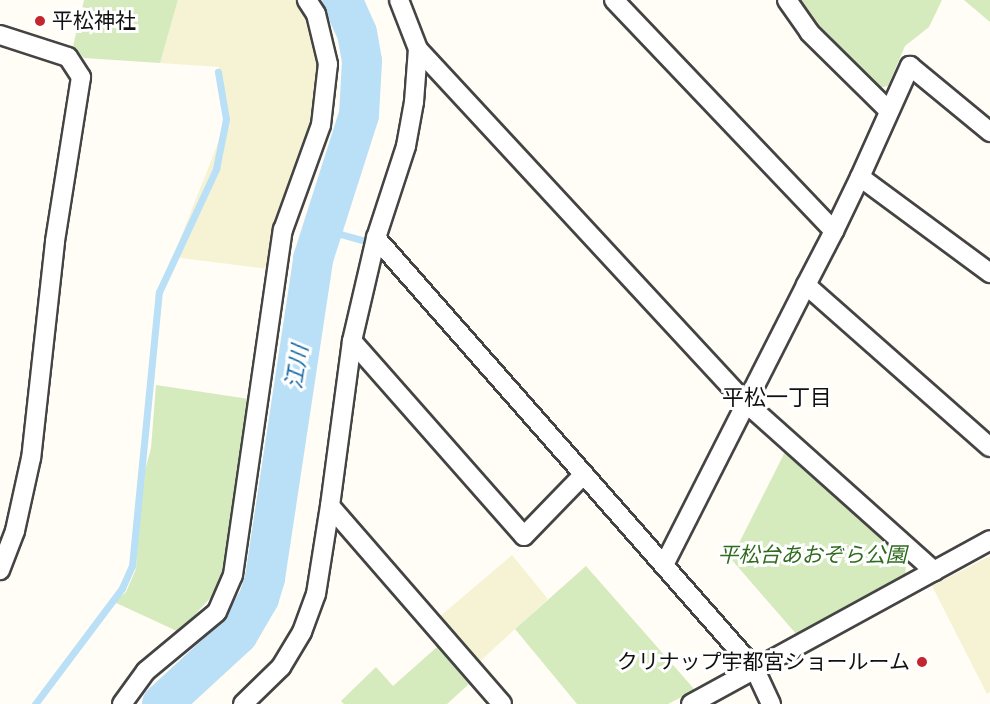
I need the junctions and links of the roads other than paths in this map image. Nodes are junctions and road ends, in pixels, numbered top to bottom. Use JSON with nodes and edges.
{"nodes":[{"id":1,"x":307,"y":0,"type":"edge"},
{"id":2,"x":399,"y":0,"type":"edge"},
{"id":3,"x":614,"y":0,"type":"edge"},
{"id":4,"x":787,"y":0,"type":"edge"},
{"id":5,"x":0,"y":35,"type":"edge"},
{"id":6,"x":418,"y":49,"type":"junction"},
{"id":7,"x":889,"y":111,"type":"junction"},
{"id":8,"x":990,"y":132,"type":"edge"},
{"id":9,"x":860,"y":177,"type":"junction"},
{"id":10,"x":834,"y":231,"type":"junction"},
{"id":11,"x":376,"y":238,"type":"junction"},
{"id":12,"x":990,"y":273,"type":"edge"},
{"id":13,"x":806,"y":285,"type":"junction"},
{"id":14,"x":352,"y":341,"type":"junction"},
{"id":15,"x":745,"y":402,"type":"junction"},
{"id":16,"x":990,"y":447,"type":"edge"},
{"id":17,"x":585,"y":474,"type":"junction"},
{"id":18,"x":330,"y":506,"type":"junction"},
{"id":19,"x":990,"y":540,"type":"edge"},
{"id":20,"x":664,"y":565,"type":"junction"},
{"id":21,"x":0,"y":570,"type":"edge"},
{"id":22,"x":934,"y":571,"type":"junction"},
{"id":23,"x":755,"y":669,"type":"junction"},
{"id":24,"x":266,"y":697,"type":"edge"},
{"id":25,"x":122,"y":704,"type":"edge"},
{"id":26,"x":243,"y":704,"type":"edge"},
{"id":27,"x":502,"y":704,"type":"edge"},
{"id":28,"x":691,"y":704,"type":"edge"},
{"id":29,"x":771,"y":704,"type":"edge"}],
"edges":[{"from":1,"to":25,"type":"street"},
{"from":2,"to":6,"type":"street"},
{"from":3,"to":10,"type":"street"},
{"from":4,"to":7,"type":"street"},
{"from":5,"to":21,"type":"street"},
{"from":6,"to":11,"type":"street"},
{"from":6,"to":15,"type":"street"},
{"from":7,"to":8,"type":"street"},
{"from":7,"to":9,"type":"street"},
{"from":9,"to":10,"type":"street"},
{"from":9,"to":12,"type":"street"},
{"from":10,"to":13,"type":"street"},
{"from":11,"to":14,"type":"street"},
{"from":11,"to":17,"type":"street"},
{"from":13,"to":15,"type":"street"},
{"from":13,"to":16,"type":"street"},
{"from":14,"to":17,"type":"street"},
{"from":14,"to":18,"type":"street"},
{"from":15,"to":20,"type":"street"},
{"from":15,"to":22,"type":"street"},
{"from":17,"to":20,"type":"street"},
{"from":18,"to":24,"type":"street"},
{"from":18,"to":27,"type":"street"},
{"from":19,"to":22,"type":"street"},
{"from":20,"to":23,"type":"street"},
{"from":22,"to":23,"type":"street"},
{"from":23,"to":28,"type":"street"},
{"from":23,"to":29,"type":"street"},
{"from":24,"to":26,"type":"street"}]}
